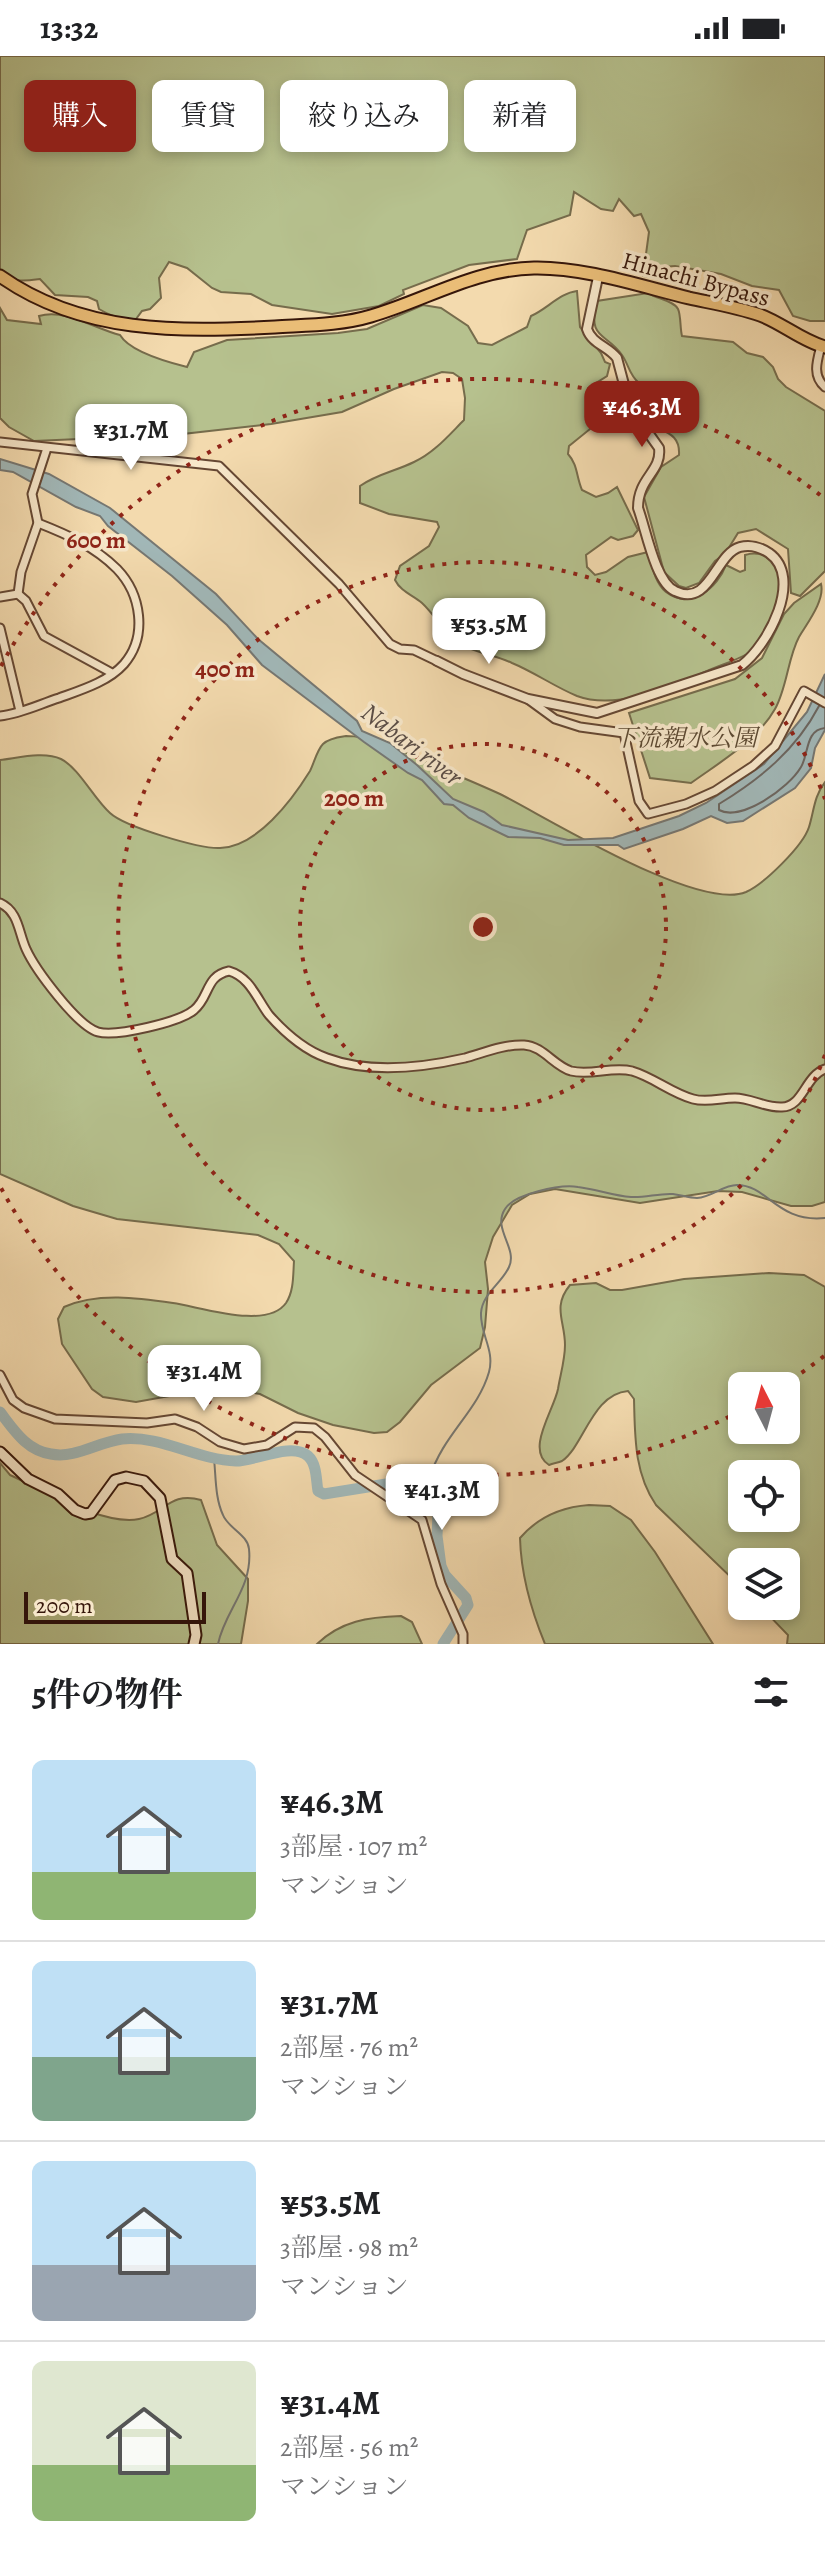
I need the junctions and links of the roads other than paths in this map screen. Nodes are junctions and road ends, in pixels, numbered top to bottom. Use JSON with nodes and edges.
{"nodes":[{"id":1,"x":0,"y":276,"type":"edge"},
{"id":2,"x":598,"y":277,"type":"junction"},
{"id":3,"x":823,"y":347,"type":"edge"},
{"id":4,"x":825,"y":387,"type":"edge"},
{"id":5,"x":0,"y":442,"type":"edge"},
{"id":6,"x":47,"y":448,"type":"junction"},
{"id":7,"x":38,"y":523,"type":"junction"},
{"id":8,"x":18,"y":594,"type":"junction"},
{"id":9,"x":0,"y":597,"type":"edge"},
{"id":10,"x":0,"y":628,"type":"edge"},
{"id":11,"x":437,"y":661,"type":"joint"},
{"id":12,"x":112,"y":673,"type":"junction"},
{"id":13,"x":528,"y":699,"type":"junction"},
{"id":14,"x":825,"y":703,"type":"edge"},
{"id":15,"x":20,"y":711,"type":"junction"},
{"id":16,"x":0,"y":716,"type":"edge"},
{"id":17,"x":0,"y":903,"type":"edge"},
{"id":18,"x":825,"y":1069,"type":"edge"},
{"id":19,"x":0,"y":1375,"type":"edge"},
{"id":20,"x":0,"y":1452,"type":"edge"},
{"id":21,"x":194,"y":1644,"type":"edge"},
{"id":22,"x":463,"y":1644,"type":"edge"}],
"edges":[{"from":1,"to":2,"type":"highway","name":"Hinachi Bypass"},
{"from":2,"to":3,"type":"highway","name":"Hinachi Bypass"},
{"from":2,"to":13,"type":"street"},
{"from":3,"to":4,"type":"street"},
{"from":5,"to":6,"type":"street"},
{"from":6,"to":7,"type":"street"},
{"from":6,"to":11,"type":"street"},
{"from":7,"to":8,"type":"street"},
{"from":7,"to":12,"type":"street"},
{"from":8,"to":9,"type":"street"},
{"from":8,"to":12,"type":"street"},
{"from":10,"to":15,"type":"street"},
{"from":11,"to":13,"type":"street"},
{"from":12,"to":15,"type":"street"},
{"from":13,"to":14,"type":"street"},
{"from":15,"to":16,"type":"street"},
{"from":17,"to":18,"type":"street"},
{"from":19,"to":22,"type":"street"},
{"from":20,"to":21,"type":"main road"}]}
